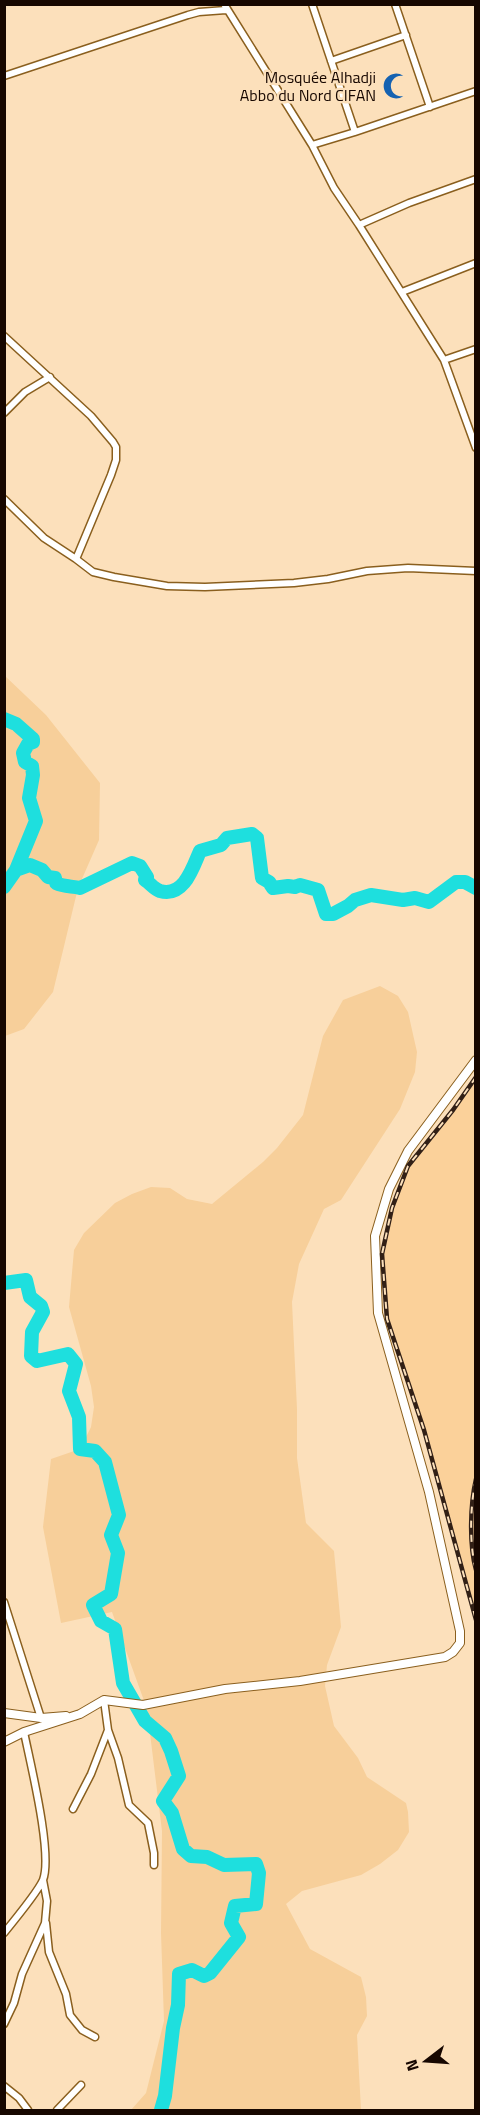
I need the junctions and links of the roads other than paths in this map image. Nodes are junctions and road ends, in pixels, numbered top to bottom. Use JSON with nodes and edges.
{"nodes":[{"id":1,"x":312,"y":4,"type":"edge"},
{"id":2,"x":395,"y":4,"type":"edge"},
{"id":3,"x":225,"y":7,"type":"edge"},
{"id":4,"x":406,"y":35,"type":"junction"},
{"id":5,"x":331,"y":61,"type":"junction"},
{"id":6,"x":4,"y":76,"type":"edge"},
{"id":7,"x":476,"y":91,"type":"edge"},
{"id":8,"x":430,"y":107,"type":"junction"},
{"id":9,"x":355,"y":132,"type":"junction"},
{"id":10,"x":312,"y":144,"type":"junction"},
{"id":11,"x":476,"y":179,"type":"edge"},
{"id":12,"x":359,"y":225,"type":"junction"},
{"id":13,"x":476,"y":263,"type":"edge"},
{"id":14,"x":402,"y":292,"type":"junction"},
{"id":15,"x":4,"y":336,"type":"edge"},
{"id":16,"x":476,"y":349,"type":"edge"},
{"id":17,"x":444,"y":360,"type":"junction"},
{"id":18,"x":50,"y":377,"type":"junction"},
{"id":19,"x":4,"y":413,"type":"edge"},
{"id":20,"x":476,"y":448,"type":"edge"},
{"id":21,"x":4,"y":499,"type":"edge"},
{"id":22,"x":76,"y":559,"type":"junction"},
{"id":23,"x":476,"y":571,"type":"edge"},
{"id":24,"x":476,"y":1060,"type":"edge"},
{"id":25,"x":4,"y":1602,"type":"edge"},
{"id":26,"x":104,"y":1700,"type":"junction"},
{"id":27,"x":4,"y":1713,"type":"edge"},
{"id":28,"x":80,"y":1714,"type":"junction"},
{"id":29,"x":41,"y":1718,"type":"junction"},
{"id":30,"x":108,"y":1730,"type":"junction"},
{"id":31,"x":24,"y":1732,"type":"junction"},
{"id":32,"x":4,"y":1742,"type":"edge"},
{"id":33,"x":73,"y":1809,"type":"dead end"},
{"id":34,"x":154,"y":1865,"type":"dead end"},
{"id":35,"x":43,"y":1880,"type":"junction"},
{"id":36,"x":45,"y":1923,"type":"junction"},
{"id":37,"x":4,"y":1933,"type":"edge"},
{"id":38,"x":4,"y":2024,"type":"edge"},
{"id":39,"x":95,"y":2037,"type":"dead end"},
{"id":40,"x":81,"y":2085,"type":"dead end"},
{"id":41,"x":4,"y":2086,"type":"edge"},
{"id":42,"x":28,"y":2110,"type":"edge"},
{"id":43,"x":57,"y":2110,"type":"edge"}],
"edges":[{"from":1,"to":5,"type":"street"},
{"from":2,"to":4,"type":"street"},
{"from":3,"to":6,"type":"street"},
{"from":3,"to":10,"type":"street"},
{"from":4,"to":5,"type":"street"},
{"from":4,"to":8,"type":"street"},
{"from":5,"to":9,"type":"street"},
{"from":7,"to":8,"type":"street"},
{"from":8,"to":9,"type":"street"},
{"from":9,"to":10,"type":"street"},
{"from":10,"to":12,"type":"street"},
{"from":11,"to":12,"type":"street"},
{"from":12,"to":14,"type":"street"},
{"from":13,"to":14,"type":"street"},
{"from":14,"to":17,"type":"street"},
{"from":15,"to":18,"type":"street"},
{"from":16,"to":17,"type":"street"},
{"from":17,"to":20,"type":"street"},
{"from":18,"to":19,"type":"street"},
{"from":18,"to":22,"type":"street"},
{"from":21,"to":22,"type":"street"},
{"from":22,"to":23,"type":"street"},
{"from":24,"to":26,"type":"street"},
{"from":25,"to":29,"type":"street"},
{"from":26,"to":28,"type":"street"},
{"from":26,"to":30,"type":"street"},
{"from":27,"to":29,"type":"street"},
{"from":28,"to":29,"type":"street"},
{"from":28,"to":31,"type":"street"},
{"from":30,"to":33,"type":"street"},
{"from":30,"to":34,"type":"street"},
{"from":31,"to":32,"type":"street"},
{"from":31,"to":35,"type":"street"},
{"from":35,"to":36,"type":"street"},
{"from":35,"to":37,"type":"street"},
{"from":36,"to":38,"type":"street"},
{"from":36,"to":39,"type":"street"},
{"from":40,"to":43,"type":"street"},
{"from":41,"to":42,"type":"street"}]}
